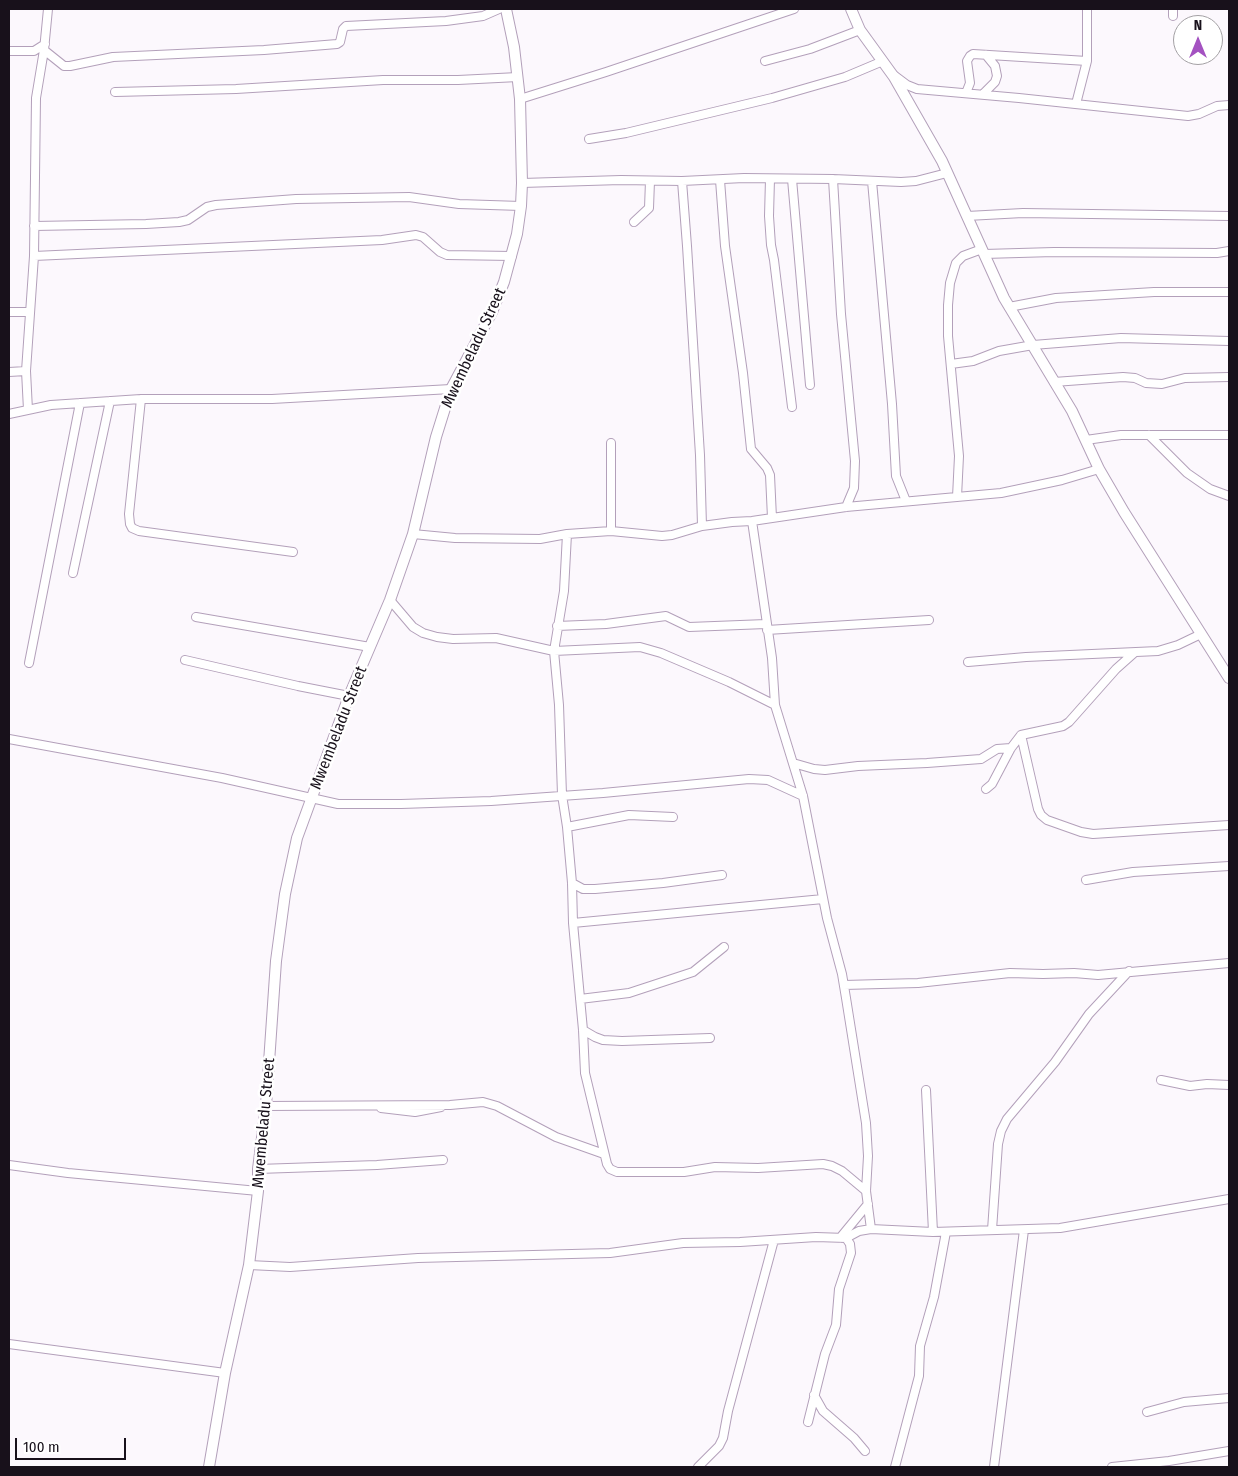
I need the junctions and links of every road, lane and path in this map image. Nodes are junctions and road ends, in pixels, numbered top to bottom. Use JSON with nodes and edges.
{"nodes":[{"id":1,"x":48,"y":9,"type":"edge"},
{"id":2,"x":499,"y":9,"type":"edge"},
{"id":3,"x":506,"y":9,"type":"edge"},
{"id":4,"x":794,"y":9,"type":"edge"},
{"id":5,"x":850,"y":9,"type":"edge"},
{"id":6,"x":1087,"y":9,"type":"edge"},
{"id":7,"x":860,"y":30,"type":"junction"},
{"id":8,"x":44,"y":47,"type":"junction"},
{"id":9,"x":9,"y":51,"type":"edge"},
{"id":10,"x":986,"y":55,"type":"junction"},
{"id":11,"x":765,"y":61,"type":"dead end"},
{"id":12,"x":883,"y":61,"type":"junction"},
{"id":13,"x":1087,"y":61,"type":"junction"},
{"id":14,"x":891,"y":73,"type":"junction"},
{"id":15,"x":518,"y":77,"type":"junction"},
{"id":16,"x":115,"y":92,"type":"dead end"},
{"id":17,"x":966,"y":93,"type":"junction"},
{"id":18,"x":983,"y":94,"type":"junction"},
{"id":19,"x":520,"y":99,"type":"junction"},
{"id":20,"x":1076,"y":104,"type":"junction"},
{"id":21,"x":1229,"y":105,"type":"edge"},
{"id":22,"x":589,"y":139,"type":"dead end"},
{"id":23,"x":947,"y":173,"type":"junction"},
{"id":24,"x":770,"y":179,"type":"junction"},
{"id":25,"x":833,"y":179,"type":"junction"},
{"id":26,"x":720,"y":180,"type":"junction"},
{"id":27,"x":792,"y":180,"type":"junction"},
{"id":28,"x":650,"y":181,"type":"junction"},
{"id":29,"x":682,"y":181,"type":"junction"},
{"id":30,"x":872,"y":181,"type":"junction"},
{"id":31,"x":522,"y":183,"type":"junction"},
{"id":32,"x":521,"y":206,"type":"junction"},
{"id":33,"x":967,"y":216,"type":"junction"},
{"id":34,"x":1229,"y":216,"type":"edge"},
{"id":35,"x":634,"y":222,"type":"dead end"},
{"id":36,"x":34,"y":226,"type":"junction"},
{"id":37,"x":1229,"y":251,"type":"edge"},
{"id":38,"x":983,"y":252,"type":"junction"},
{"id":39,"x":34,"y":256,"type":"junction"},
{"id":40,"x":512,"y":256,"type":"junction"},
{"id":41,"x":1229,"y":292,"type":"edge"},
{"id":42,"x":1010,"y":307,"type":"junction"},
{"id":43,"x":9,"y":312,"type":"edge"},
{"id":44,"x":30,"y":312,"type":"junction"},
{"id":45,"x":1229,"y":341,"type":"edge"},
{"id":46,"x":1032,"y":344,"type":"junction"},
{"id":47,"x":951,"y":364,"type":"junction"},
{"id":48,"x":26,"y":371,"type":"junction"},
{"id":49,"x":9,"y":372,"type":"edge"},
{"id":50,"x":1229,"y":377,"type":"edge"},
{"id":51,"x":1054,"y":382,"type":"junction"},
{"id":52,"x":810,"y":385,"type":"dead end"},
{"id":53,"x":451,"y":389,"type":"junction"},
{"id":54,"x":142,"y":399,"type":"junction"},
{"id":55,"x":110,"y":401,"type":"junction"},
{"id":56,"x":80,"y":403,"type":"junction"},
{"id":57,"x":792,"y":407,"type":"dead end"},
{"id":58,"x":28,"y":410,"type":"junction"},
{"id":59,"x":9,"y":414,"type":"edge"},
{"id":60,"x":1149,"y":435,"type":"junction"},
{"id":61,"x":1229,"y":435,"type":"edge"},
{"id":62,"x":1086,"y":440,"type":"junction"},
{"id":63,"x":611,"y":444,"type":"dead end"},
{"id":64,"x":1099,"y":469,"type":"junction"},
{"id":65,"x":1229,"y":496,"type":"edge"},
{"id":66,"x":957,"y":497,"type":"junction"},
{"id":67,"x":906,"y":502,"type":"junction"},
{"id":68,"x":846,"y":507,"type":"junction"},
{"id":69,"x":772,"y":518,"type":"junction"},
{"id":70,"x":752,"y":521,"type":"junction"},
{"id":71,"x":702,"y":526,"type":"junction"},
{"id":72,"x":610,"y":531,"type":"junction"},
{"id":73,"x":413,"y":534,"type":"junction"},
{"id":74,"x":567,"y":534,"type":"junction"},
{"id":75,"x":294,"y":552,"type":"dead end"},
{"id":76,"x":73,"y":574,"type":"dead end"},
{"id":77,"x":390,"y":600,"type":"junction"},
{"id":78,"x":196,"y":618,"type":"dead end"},
{"id":79,"x":929,"y":620,"type":"dead end"},
{"id":80,"x":557,"y":626,"type":"junction"},
{"id":81,"x":767,"y":627,"type":"junction"},
{"id":82,"x":1201,"y":634,"type":"junction"},
{"id":83,"x":370,"y":648,"type":"junction"},
{"id":84,"x":554,"y":651,"type":"junction"},
{"id":85,"x":1135,"y":652,"type":"junction"},
{"id":86,"x":185,"y":660,"type":"dead end"},
{"id":87,"x":968,"y":662,"type":"dead end"},
{"id":88,"x":29,"y":663,"type":"dead end"},
{"id":89,"x":1229,"y":678,"type":"edge"},
{"id":90,"x":349,"y":696,"type":"junction"},
{"id":91,"x":775,"y":705,"type":"junction"},
{"id":92,"x":1022,"y":735,"type":"junction"},
{"id":93,"x":9,"y":739,"type":"edge"},
{"id":94,"x":1011,"y":748,"type":"junction"},
{"id":95,"x":793,"y":764,"type":"junction"},
{"id":96,"x":986,"y":789,"type":"dead end"},
{"id":97,"x":562,"y":795,"type":"junction"},
{"id":98,"x":803,"y":796,"type":"junction"},
{"id":99,"x":311,"y":799,"type":"junction"},
{"id":100,"x":673,"y":817,"type":"dead end"},
{"id":101,"x":1229,"y":825,"type":"edge"},
{"id":102,"x":568,"y":827,"type":"junction"},
{"id":103,"x":1229,"y":866,"type":"edge"},
{"id":104,"x":722,"y":875,"type":"dead end"},
{"id":105,"x":1086,"y":880,"type":"dead end"},
{"id":106,"x":572,"y":883,"type":"junction"},
{"id":107,"x":823,"y":899,"type":"junction"},
{"id":108,"x":572,"y":923,"type":"junction"},
{"id":109,"x":724,"y":947,"type":"dead end"},
{"id":110,"x":1229,"y":963,"type":"edge"},
{"id":111,"x":1128,"y":971,"type":"junction"},
{"id":112,"x":844,"y":985,"type":"junction"},
{"id":113,"x":580,"y":999,"type":"junction"},
{"id":114,"x":584,"y":1030,"type":"junction"},
{"id":115,"x":710,"y":1038,"type":"dead end"},
{"id":116,"x":1161,"y":1080,"type":"dead end"},
{"id":117,"x":1229,"y":1085,"type":"edge"},
{"id":118,"x":926,"y":1090,"type":"dead end"},
{"id":119,"x":266,"y":1106,"type":"junction"},
{"id":120,"x":604,"y":1154,"type":"junction"},
{"id":121,"x":443,"y":1160,"type":"dead end"},
{"id":122,"x":9,"y":1164,"type":"edge"},
{"id":123,"x":258,"y":1169,"type":"junction"},
{"id":124,"x":258,"y":1191,"type":"junction"},
{"id":125,"x":866,"y":1191,"type":"junction"},
{"id":126,"x":1229,"y":1199,"type":"edge"},
{"id":127,"x":868,"y":1204,"type":"junction"},
{"id":128,"x":871,"y":1229,"type":"junction"},
{"id":129,"x":992,"y":1230,"type":"junction"},
{"id":130,"x":1024,"y":1230,"type":"junction"},
{"id":131,"x":933,"y":1232,"type":"junction"},
{"id":132,"x":946,"y":1232,"type":"junction"},
{"id":133,"x":843,"y":1238,"type":"junction"},
{"id":134,"x":774,"y":1240,"type":"junction"},
{"id":135,"x":249,"y":1265,"type":"junction"},
{"id":136,"x":9,"y":1344,"type":"edge"},
{"id":137,"x":225,"y":1373,"type":"junction"},
{"id":138,"x":814,"y":1395,"type":"junction"},
{"id":139,"x":1229,"y":1398,"type":"edge"},
{"id":140,"x":1148,"y":1412,"type":"dead end"},
{"id":141,"x":808,"y":1422,"type":"dead end"},
{"id":142,"x":865,"y":1451,"type":"dead end"},
{"id":143,"x":1229,"y":1452,"type":"edge"},
{"id":144,"x":1169,"y":1464,"type":"edge"},
{"id":145,"x":209,"y":1467,"type":"edge"},
{"id":146,"x":698,"y":1467,"type":"edge"},
{"id":147,"x":895,"y":1467,"type":"edge"},
{"id":148,"x":994,"y":1467,"type":"edge"},
{"id":149,"x":1112,"y":1467,"type":"edge"}],
"edges":[{"from":1,"to":8,"type":"street"},
{"from":2,"to":8,"type":"street"},
{"from":3,"to":15,"type":"street","name":"Mwembeladu Street"},
{"from":4,"to":19,"type":"street"},
{"from":5,"to":7,"type":"street"},
{"from":6,"to":13,"type":"street"},
{"from":7,"to":11,"type":"street"},
{"from":7,"to":12,"type":"street"},
{"from":8,"to":9,"type":"street"},
{"from":8,"to":36,"type":"street"},
{"from":10,"to":13,"type":"street"},
{"from":10,"to":17,"type":"street"},
{"from":10,"to":18,"type":"street"},
{"from":12,"to":14,"type":"street"},
{"from":12,"to":22,"type":"street"},
{"from":13,"to":20,"type":"street"},
{"from":14,"to":17,"type":"street"},
{"from":14,"to":23,"type":"street"},
{"from":15,"to":16,"type":"street"},
{"from":15,"to":19,"type":"street","name":"Mwembeladu Street"},
{"from":17,"to":18,"type":"street"},
{"from":18,"to":20,"type":"street"},
{"from":19,"to":31,"type":"street","name":"Mwembeladu Street"},
{"from":20,"to":21,"type":"street"},
{"from":23,"to":30,"type":"street"},
{"from":23,"to":33,"type":"street"},
{"from":24,"to":26,"type":"street"},
{"from":24,"to":27,"type":"street"},
{"from":24,"to":57,"type":"street"},
{"from":25,"to":27,"type":"street"},
{"from":25,"to":30,"type":"street"},
{"from":25,"to":68,"type":"street"},
{"from":26,"to":29,"type":"street"},
{"from":26,"to":69,"type":"street"},
{"from":27,"to":52,"type":"street"},
{"from":28,"to":29,"type":"street"},
{"from":28,"to":31,"type":"street"},
{"from":28,"to":35,"type":"street"},
{"from":29,"to":71,"type":"street"},
{"from":30,"to":67,"type":"street"},
{"from":31,"to":32,"type":"street","name":"Mwembeladu Street"},
{"from":32,"to":36,"type":"street"},
{"from":32,"to":40,"type":"street","name":"Mwembeladu Street"},
{"from":33,"to":34,"type":"street"},
{"from":33,"to":38,"type":"street"},
{"from":36,"to":39,"type":"street"},
{"from":37,"to":38,"type":"street"},
{"from":38,"to":42,"type":"street"},
{"from":38,"to":47,"type":"street"},
{"from":39,"to":40,"type":"street"},
{"from":39,"to":44,"type":"street"},
{"from":40,"to":53,"type":"street","name":"Mwembeladu Street"},
{"from":41,"to":42,"type":"street"},
{"from":42,"to":46,"type":"street"},
{"from":43,"to":44,"type":"street"},
{"from":44,"to":48,"type":"street"},
{"from":45,"to":46,"type":"street"},
{"from":46,"to":47,"type":"street"},
{"from":46,"to":51,"type":"street"},
{"from":47,"to":66,"type":"street"},
{"from":48,"to":49,"type":"street"},
{"from":48,"to":58,"type":"street"},
{"from":50,"to":51,"type":"street"},
{"from":51,"to":62,"type":"street"},
{"from":53,"to":54,"type":"street"},
{"from":53,"to":73,"type":"street","name":"Mwembeladu Street"},
{"from":54,"to":55,"type":"street"},
{"from":54,"to":75,"type":"street"},
{"from":55,"to":56,"type":"street"},
{"from":55,"to":76,"type":"street"},
{"from":56,"to":58,"type":"street"},
{"from":56,"to":88,"type":"street"},
{"from":58,"to":59,"type":"street"},
{"from":60,"to":61,"type":"street"},
{"from":60,"to":62,"type":"street"},
{"from":60,"to":65,"type":"street"},
{"from":62,"to":64,"type":"street"},
{"from":63,"to":72,"type":"street"},
{"from":64,"to":66,"type":"street"},
{"from":64,"to":82,"type":"street"},
{"from":66,"to":67,"type":"street"},
{"from":67,"to":68,"type":"street"},
{"from":68,"to":69,"type":"street"},
{"from":69,"to":70,"type":"street"},
{"from":70,"to":71,"type":"street"},
{"from":70,"to":81,"type":"street"},
{"from":71,"to":72,"type":"street"},
{"from":72,"to":74,"type":"street"},
{"from":73,"to":74,"type":"street"},
{"from":73,"to":77,"type":"street","name":"Mwembeladu Street"},
{"from":74,"to":80,"type":"street"},
{"from":77,"to":83,"type":"street","name":"Mwembeladu Street"},
{"from":77,"to":84,"type":"street"},
{"from":78,"to":83,"type":"street"},
{"from":79,"to":81,"type":"street"},
{"from":80,"to":81,"type":"street"},
{"from":80,"to":84,"type":"street"},
{"from":81,"to":91,"type":"street"},
{"from":82,"to":85,"type":"street"},
{"from":82,"to":89,"type":"street"},
{"from":83,"to":90,"type":"street","name":"Mwembeladu Street"},
{"from":84,"to":91,"type":"street"},
{"from":84,"to":97,"type":"street"},
{"from":85,"to":87,"type":"street"},
{"from":85,"to":92,"type":"street"},
{"from":86,"to":90,"type":"street"},
{"from":90,"to":99,"type":"street","name":"Mwembeladu Street"},
{"from":91,"to":95,"type":"street"},
{"from":92,"to":94,"type":"street"},
{"from":92,"to":101,"type":"street"},
{"from":93,"to":99,"type":"street"},
{"from":94,"to":95,"type":"street"},
{"from":94,"to":96,"type":"street"},
{"from":95,"to":98,"type":"street"},
{"from":97,"to":98,"type":"street"},
{"from":97,"to":99,"type":"street"},
{"from":97,"to":102,"type":"street"},
{"from":98,"to":107,"type":"street"},
{"from":99,"to":119,"type":"street","name":"Mwembeladu Street"},
{"from":100,"to":102,"type":"street"},
{"from":102,"to":106,"type":"street"},
{"from":103,"to":105,"type":"street"},
{"from":104,"to":106,"type":"street"},
{"from":106,"to":108,"type":"street"},
{"from":107,"to":108,"type":"street"},
{"from":107,"to":112,"type":"street"},
{"from":108,"to":113,"type":"street"},
{"from":109,"to":113,"type":"street"},
{"from":110,"to":111,"type":"street"},
{"from":111,"to":112,"type":"street"},
{"from":111,"to":129,"type":"street"},
{"from":112,"to":125,"type":"street"},
{"from":113,"to":114,"type":"street"},
{"from":114,"to":115,"type":"street"},
{"from":114,"to":120,"type":"street"},
{"from":116,"to":117,"type":"street"},
{"from":118,"to":131,"type":"street"},
{"from":119,"to":120,"type":"street"},
{"from":119,"to":123,"type":"street","name":"Mwembeladu Street"},
{"from":120,"to":125,"type":"street"},
{"from":121,"to":123,"type":"street"},
{"from":122,"to":124,"type":"street"},
{"from":123,"to":124,"type":"street","name":"Mwembeladu Street"},
{"from":124,"to":135,"type":"street","name":"Mwembeladu Street"},
{"from":125,"to":127,"type":"street"},
{"from":126,"to":130,"type":"street"},
{"from":127,"to":128,"type":"street"},
{"from":127,"to":133,"type":"street"},
{"from":128,"to":131,"type":"street"},
{"from":128,"to":133,"type":"street"},
{"from":129,"to":130,"type":"street"},
{"from":129,"to":132,"type":"street"},
{"from":130,"to":148,"type":"street"},
{"from":131,"to":132,"type":"street"},
{"from":132,"to":147,"type":"street"},
{"from":133,"to":134,"type":"street"},
{"from":133,"to":138,"type":"street"},
{"from":134,"to":135,"type":"street"},
{"from":134,"to":146,"type":"street"},
{"from":135,"to":137,"type":"street","name":"Mwembeladu Street"},
{"from":136,"to":137,"type":"street"},
{"from":137,"to":145,"type":"street","name":"Mwembeladu Street"},
{"from":138,"to":141,"type":"street"},
{"from":138,"to":142,"type":"street"},
{"from":139,"to":140,"type":"street"},
{"from":143,"to":144,"type":"street"},
{"from":144,"to":149,"type":"street"}]}
